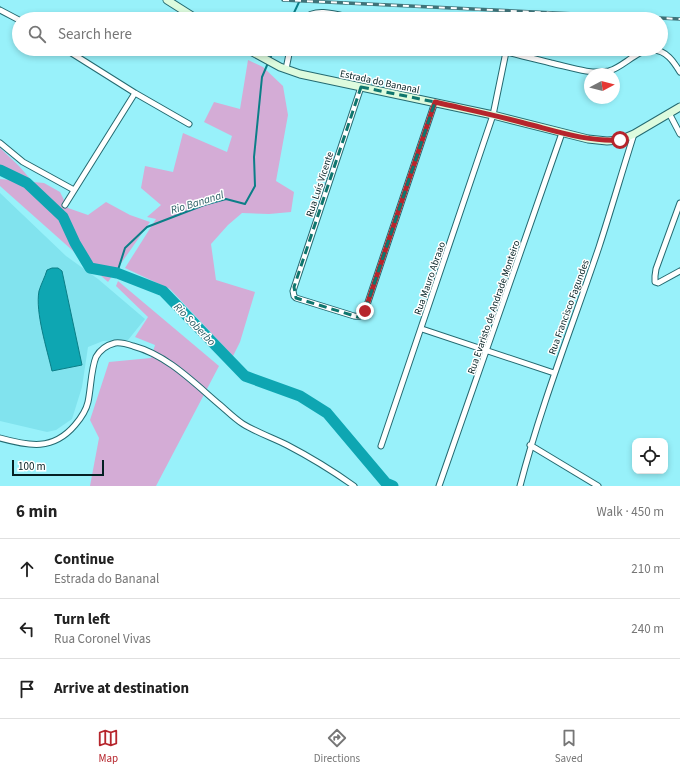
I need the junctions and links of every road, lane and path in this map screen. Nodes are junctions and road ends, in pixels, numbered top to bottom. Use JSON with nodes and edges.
{"nodes":[{"id":1,"x":167,"y":0,"type":"edge"},
{"id":2,"x":0,"y":10,"type":"edge"},
{"id":3,"x":186,"y":12,"type":"edge"},
{"id":4,"x":12,"y":16,"type":"edge"},
{"id":5,"x":76,"y":56,"type":"edge"},
{"id":6,"x":259,"y":56,"type":"edge"},
{"id":7,"x":287,"y":56,"type":"edge"},
{"id":8,"x":505,"y":56,"type":"edge"},
{"id":9,"x":523,"y":56,"type":"edge"},
{"id":10,"x":635,"y":56,"type":"edge"},
{"id":11,"x":668,"y":56,"type":"edge"},
{"id":12,"x":283,"y":68,"type":"junction"},
{"id":13,"x":680,"y":72,"type":"edge"},
{"id":14,"x":361,"y":87,"type":"junction"},
{"id":15,"x":135,"y":93,"type":"junction"},
{"id":16,"x":435,"y":102,"type":"junction"},
{"id":17,"x":680,"y":107,"type":"edge"},
{"id":18,"x":669,"y":114,"type":"junction"},
{"id":19,"x":494,"y":115,"type":"junction"},
{"id":20,"x":189,"y":124,"type":"dead end"},
{"id":21,"x":562,"y":133,"type":"junction"},
{"id":22,"x":634,"y":134,"type":"junction"},
{"id":23,"x":680,"y":134,"type":"edge"},
{"id":24,"x":0,"y":143,"type":"edge"},
{"id":25,"x":74,"y":190,"type":"junction"},
{"id":26,"x":680,"y":203,"type":"edge"},
{"id":27,"x":65,"y":204,"type":"dead end"},
{"id":28,"x":680,"y":271,"type":"edge"},
{"id":29,"x":422,"y":329,"type":"junction"},
{"id":30,"x":488,"y":350,"type":"junction"},
{"id":31,"x":554,"y":373,"type":"junction"},
{"id":32,"x":0,"y":438,"type":"edge"},
{"id":33,"x":530,"y":445,"type":"junction"},
{"id":34,"x":381,"y":446,"type":"dead end"},
{"id":35,"x":354,"y":486,"type":"edge"},
{"id":36,"x":439,"y":486,"type":"edge"},
{"id":37,"x":520,"y":486,"type":"edge"},
{"id":38,"x":598,"y":486,"type":"edge"}],
"edges":[{"from":1,"to":3,"type":"main road"},
{"from":2,"to":4,"type":"street"},
{"from":5,"to":15,"type":"street"},
{"from":6,"to":12,"type":"main road","name":"Estrada do Bananal"},
{"from":7,"to":12,"type":"street"},
{"from":8,"to":19,"type":"street","name":"Rua Mauro Abraao"},
{"from":9,"to":10,"type":"street"},
{"from":11,"to":13,"type":"street"},
{"from":12,"to":14,"type":"main road","name":"Estrada do Bananal"},
{"from":14,"to":16,"type":"main road","name":"Estrada do Bananal"},
{"from":14,"to":16,"type":"street","name":"Rua Luís Vicente"},
{"from":15,"to":20,"type":"street"},
{"from":15,"to":25,"type":"street"},
{"from":16,"to":19,"type":"main road","name":"Estrada do Bananal"},
{"from":17,"to":18,"type":"main road","name":"Estrada do Bananal"},
{"from":18,"to":22,"type":"main road","name":"Estrada do Bananal"},
{"from":18,"to":23,"type":"street"},
{"from":19,"to":21,"type":"main road","name":"Estrada do Bananal"},
{"from":19,"to":29,"type":"street","name":"Rua Mauro Abraao"},
{"from":21,"to":22,"type":"main road","name":"Estrada do Bananal"},
{"from":21,"to":30,"type":"street","name":"Rua Evaristo de Andrade Monteiro"},
{"from":22,"to":31,"type":"street","name":"Rua Francisco Fagundes"},
{"from":24,"to":25,"type":"street"},
{"from":25,"to":27,"type":"street"},
{"from":26,"to":28,"type":"street"},
{"from":29,"to":30,"type":"street"},
{"from":29,"to":34,"type":"street","name":"Rua Mauro Abraao"},
{"from":30,"to":31,"type":"street"},
{"from":30,"to":36,"type":"street","name":"Rua Evaristo de Andrade Monteiro"},
{"from":31,"to":33,"type":"street","name":"Rua Francisco Fagundes"},
{"from":32,"to":35,"type":"street"},
{"from":33,"to":37,"type":"street","name":"Rua Francisco Fagundes"},
{"from":33,"to":38,"type":"street"}]}
